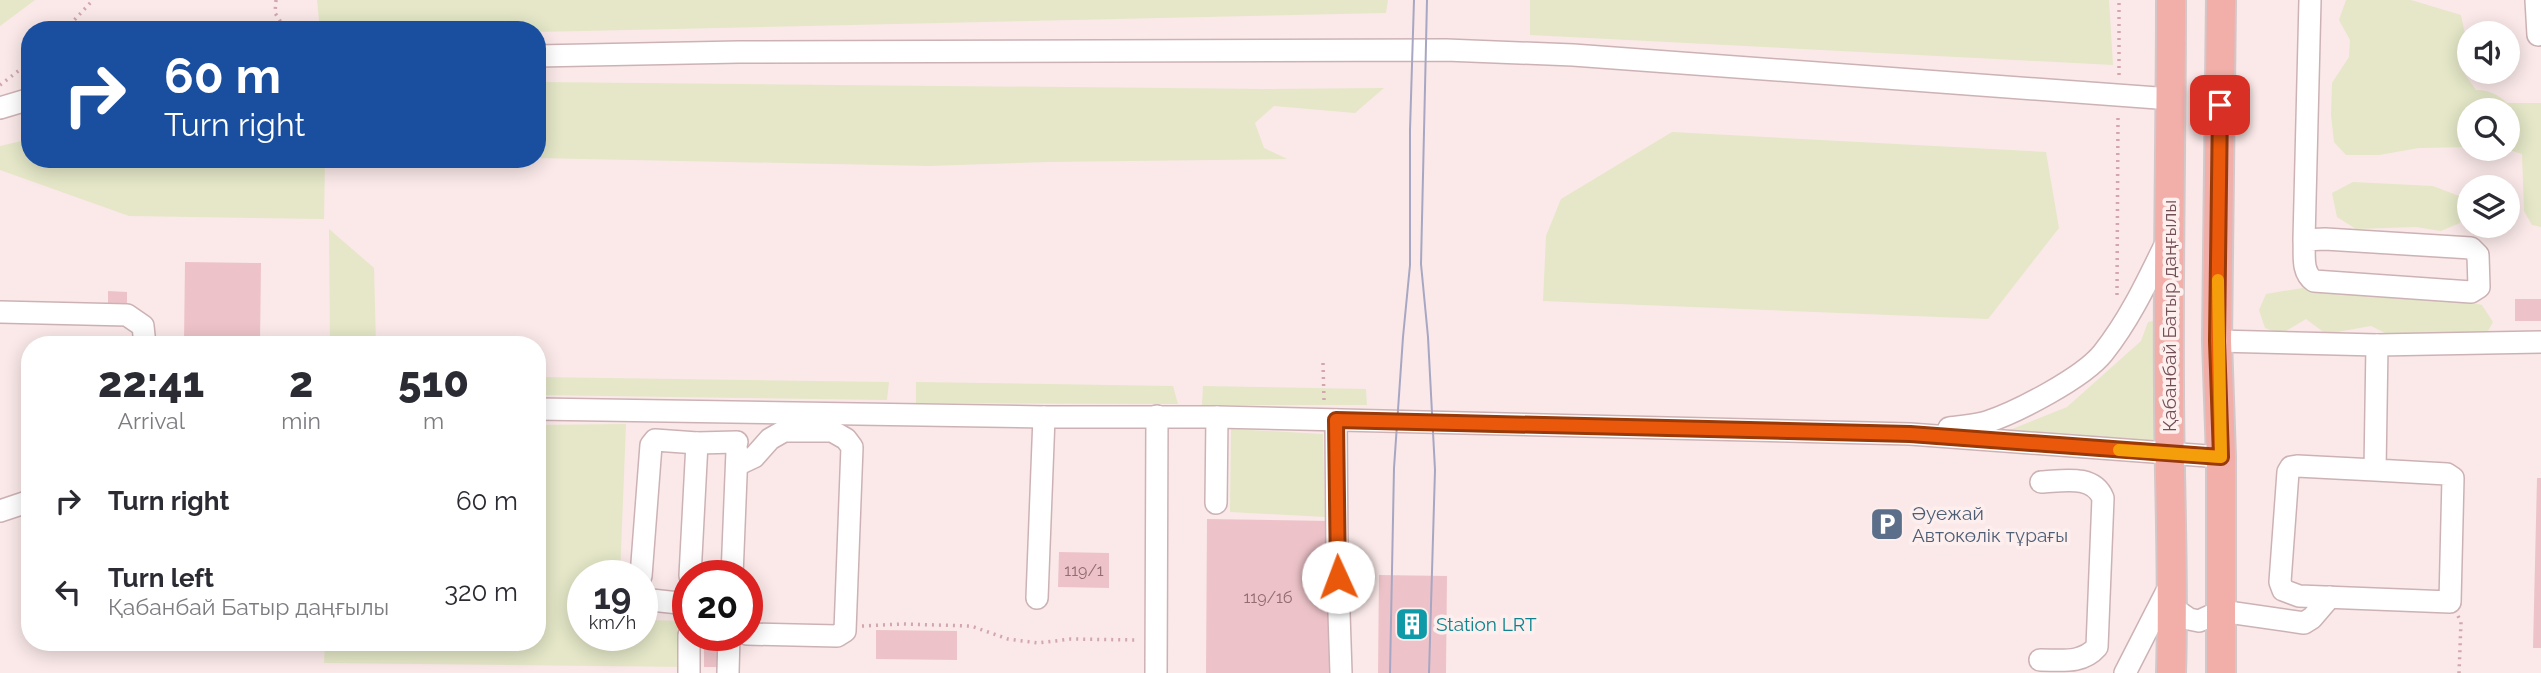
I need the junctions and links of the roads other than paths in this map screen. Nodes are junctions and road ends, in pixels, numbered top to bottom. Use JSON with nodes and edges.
{"nodes":[{"id":1,"x":2171,"y":0,"type":"edge"},
{"id":2,"x":2221,"y":0,"type":"edge"},
{"id":3,"x":2309,"y":0,"type":"edge"},
{"id":4,"x":2536,"y":0,"type":"edge"},
{"id":5,"x":2538,"y":35,"type":"dead end"},
{"id":6,"x":546,"y":56,"type":"edge"},
{"id":7,"x":2171,"y":99,"type":"junction"},
{"id":8,"x":21,"y":102,"type":"edge"},
{"id":9,"x":0,"y":108,"type":"edge"},
{"id":10,"x":2168,"y":239,"type":"junction"},
{"id":11,"x":2304,"y":240,"type":"junction"},
{"id":12,"x":0,"y":312,"type":"edge"},
{"id":13,"x":144,"y":336,"type":"edge"},
{"id":14,"x":2217,"y":341,"type":"junction"},
{"id":15,"x":2541,"y":342,"type":"edge"},
{"id":16,"x":2377,"y":345,"type":"junction"},
{"id":17,"x":546,"y":409,"type":"edge"},
{"id":18,"x":740,"y":411,"type":"junction"},
{"id":19,"x":1157,"y":416,"type":"junction"},
{"id":20,"x":1044,"y":417,"type":"junction"},
{"id":21,"x":1217,"y":417,"type":"junction"},
{"id":22,"x":1330,"y":420,"type":"junction"},
{"id":23,"x":1910,"y":434,"type":"junction"},
{"id":24,"x":737,"y":442,"type":"junction"},
{"id":25,"x":697,"y":443,"type":"junction"},
{"id":26,"x":2169,"y":454,"type":"junction"},
{"id":27,"x":2221,"y":457,"type":"junction"},
{"id":28,"x":737,"y":465,"type":"junction"},
{"id":29,"x":2375,"y":470,"type":"junction"},
{"id":30,"x":2040,"y":482,"type":"dead end"},
{"id":31,"x":1216,"y":503,"type":"dead end"},
{"id":32,"x":21,"y":504,"type":"edge"},
{"id":33,"x":0,"y":510,"type":"edge"},
{"id":34,"x":642,"y":560,"type":"edge"},
{"id":35,"x":691,"y":560,"type":"edge"},
{"id":36,"x":733,"y":560,"type":"edge"},
{"id":37,"x":2172,"y":580,"type":"junction"},
{"id":38,"x":2330,"y":597,"type":"junction"},
{"id":39,"x":1037,"y":598,"type":"dead end"},
{"id":40,"x":2173,"y":608,"type":"junction"},
{"id":41,"x":2221,"y":611,"type":"junction"},
{"id":42,"x":763,"y":634,"type":"edge"},
{"id":43,"x":688,"y":651,"type":"edge"},
{"id":44,"x":729,"y":651,"type":"edge"},
{"id":45,"x":2040,"y":660,"type":"dead end"},
{"id":46,"x":689,"y":673,"type":"edge"},
{"id":47,"x":728,"y":673,"type":"edge"},
{"id":48,"x":1156,"y":673,"type":"edge"},
{"id":49,"x":1341,"y":673,"type":"edge"},
{"id":50,"x":2125,"y":673,"type":"edge"},
{"id":51,"x":2171,"y":673,"type":"edge"},
{"id":52,"x":2221,"y":673,"type":"edge"}],
"edges":[{"from":1,"to":7,"type":"main road","name":"Қабанбай Батыр даңғылы"},
{"from":2,"to":14,"type":"main road"},
{"from":3,"to":11,"type":"lane"},
{"from":4,"to":5,"type":"lane"},
{"from":6,"to":7,"type":"lane"},
{"from":7,"to":10,"type":"main road","name":"Қабанбай Батыр даңғылы"},
{"from":8,"to":9,"type":"lane"},
{"from":10,"to":23,"type":"lane"},
{"from":10,"to":26,"type":"main road","name":"Қабанбай Батыр даңғылы"},
{"from":11,"to":11,"type":"lane"},
{"from":12,"to":13,"type":"lane"},
{"from":14,"to":16,"type":"lane"},
{"from":14,"to":27,"type":"main road"},
{"from":15,"to":16,"type":"lane"},
{"from":16,"to":29,"type":"lane"},
{"from":17,"to":18,"type":"lane"},
{"from":18,"to":20,"type":"lane"},
{"from":18,"to":24,"type":"lane"},
{"from":19,"to":20,"type":"lane"},
{"from":19,"to":21,"type":"lane"},
{"from":19,"to":48,"type":"lane"},
{"from":20,"to":39,"type":"lane"},
{"from":21,"to":22,"type":"lane"},
{"from":21,"to":31,"type":"lane"},
{"from":22,"to":23,"type":"lane"},
{"from":22,"to":49,"type":"lane"},
{"from":23,"to":26,"type":"lane"},
{"from":24,"to":25,"type":"lane"},
{"from":24,"to":28,"type":"lane"},
{"from":25,"to":34,"type":"lane"},
{"from":25,"to":35,"type":"lane"},
{"from":26,"to":27,"type":"lane"},
{"from":26,"to":37,"type":"main road","name":"Қабанбай Батыр даңғылы"},
{"from":27,"to":41,"type":"main road"},
{"from":28,"to":36,"type":"lane"},
{"from":28,"to":42,"type":"lane"},
{"from":29,"to":38,"type":"lane"},
{"from":29,"to":38,"type":"lane"},
{"from":30,"to":45,"type":"lane"},
{"from":32,"to":33,"type":"lane"},
{"from":37,"to":40,"type":"main road","name":"Қабанбай Батыр даңғылы"},
{"from":37,"to":50,"type":"lane"},
{"from":38,"to":41,"type":"lane"},
{"from":40,"to":41,"type":"lane"},
{"from":40,"to":51,"type":"main road","name":"Қабанбай Батыр даңғылы"},
{"from":41,"to":52,"type":"main road"},
{"from":43,"to":46,"type":"lane"},
{"from":44,"to":47,"type":"lane"}]}
